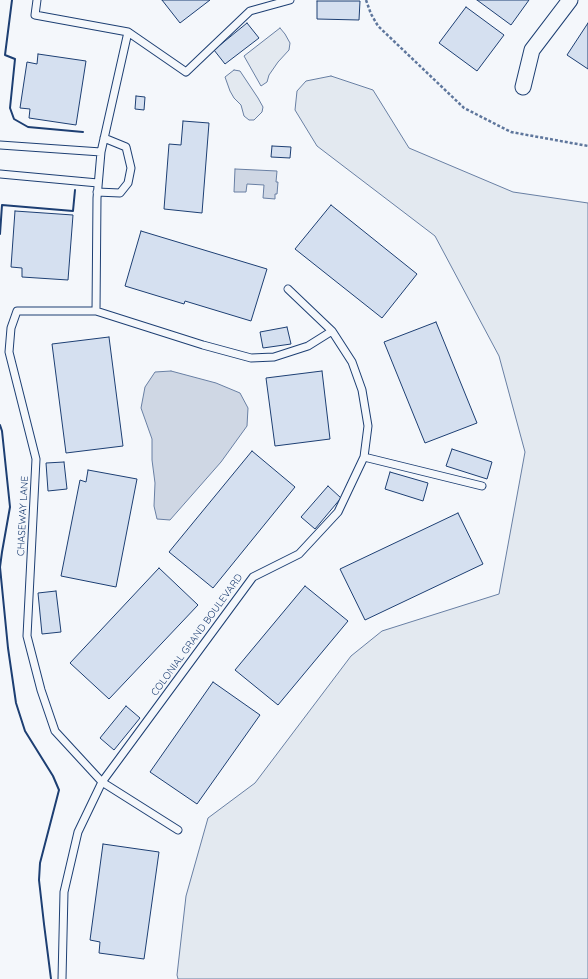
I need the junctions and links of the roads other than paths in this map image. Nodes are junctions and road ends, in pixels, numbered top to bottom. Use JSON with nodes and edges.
{"nodes":[{"id":1,"x":37,"y":0,"type":"edge"},
{"id":2,"x":290,"y":0,"type":"edge"},
{"id":3,"x":570,"y":0,"type":"edge"},
{"id":4,"x":128,"y":32,"type":"junction"},
{"id":5,"x":523,"y":87,"type":"dead end"},
{"id":6,"x":104,"y":138,"type":"junction"},
{"id":7,"x":0,"y":145,"type":"edge"},
{"id":8,"x":101,"y":152,"type":"junction"},
{"id":9,"x":0,"y":174,"type":"edge"},
{"id":10,"x":98,"y":183,"type":"junction"},
{"id":11,"x":97,"y":192,"type":"junction"},
{"id":12,"x":288,"y":289,"type":"dead end"},
{"id":13,"x":96,"y":311,"type":"junction"},
{"id":14,"x":332,"y":331,"type":"junction"},
{"id":15,"x":364,"y":457,"type":"junction"},
{"id":16,"x":482,"y":486,"type":"dead end"},
{"id":17,"x":102,"y":782,"type":"junction"},
{"id":18,"x":178,"y":830,"type":"dead end"},
{"id":19,"x":62,"y":979,"type":"edge"}],
"edges":[{"from":1,"to":4,"type":"lane"},
{"from":2,"to":4,"type":"lane"},
{"from":3,"to":5,"type":"street"},
{"from":4,"to":6,"type":"lane"},
{"from":6,"to":8,"type":"lane"},
{"from":6,"to":11,"type":"lane"},
{"from":7,"to":8,"type":"lane"},
{"from":8,"to":10,"type":"lane"},
{"from":9,"to":10,"type":"lane"},
{"from":10,"to":11,"type":"lane"},
{"from":11,"to":13,"type":"lane"},
{"from":12,"to":14,"type":"lane","name":"COLONIAL GRAND BOULEVARD"},
{"from":13,"to":14,"type":"lane"},
{"from":13,"to":17,"type":"lane","name":"CHASEWAY LANE"},
{"from":14,"to":15,"type":"lane","name":"COLONIAL GRAND BOULEVARD"},
{"from":15,"to":16,"type":"lane"},
{"from":15,"to":17,"type":"lane","name":"COLONIAL GRAND BOULEVARD"},
{"from":17,"to":18,"type":"lane"},
{"from":17,"to":19,"type":"lane","name":"COLONIAL GRAND BOULEVARD"}]}
